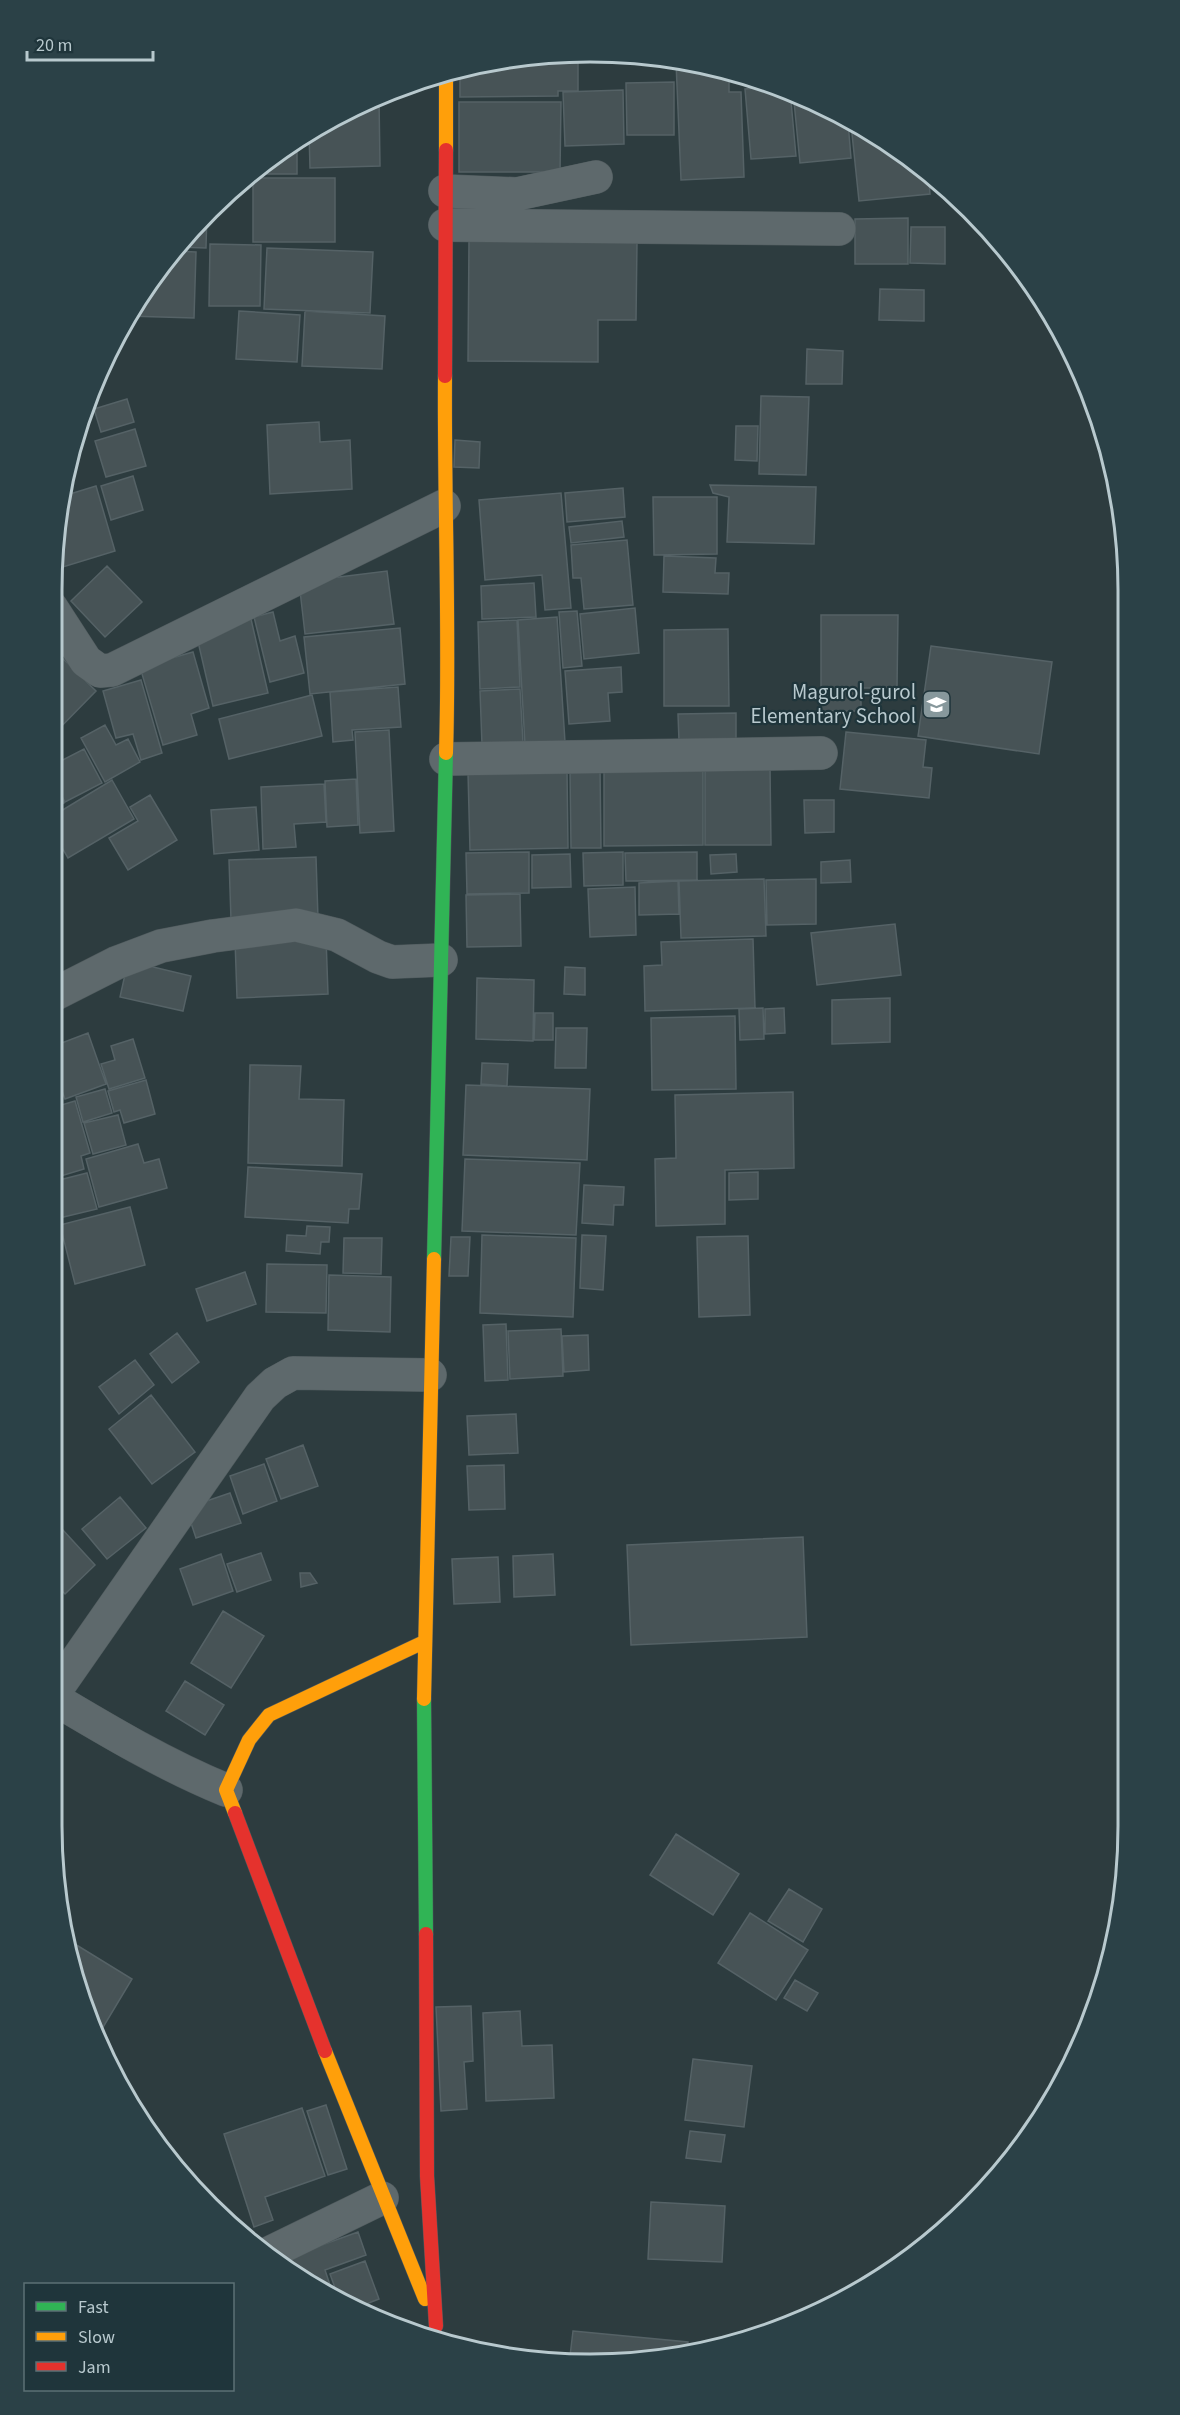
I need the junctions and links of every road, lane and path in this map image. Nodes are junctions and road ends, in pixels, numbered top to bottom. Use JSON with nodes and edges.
{"nodes":[{"id":1,"x":446,"y":82,"type":"edge"},
{"id":2,"x":596,"y":177,"type":"dead end"},
{"id":3,"x":445,"y":191,"type":"junction"},
{"id":4,"x":445,"y":225,"type":"junction"},
{"id":5,"x":839,"y":229,"type":"dead end"},
{"id":6,"x":444,"y":506,"type":"junction"},
{"id":7,"x":62,"y":630,"type":"edge"},
{"id":8,"x":821,"y":753,"type":"dead end"},
{"id":9,"x":447,"y":759,"type":"junction"},
{"id":10,"x":441,"y":960,"type":"junction"},
{"id":11,"x":62,"y":990,"type":"edge"},
{"id":12,"x":430,"y":1376,"type":"junction"},
{"id":13,"x":424,"y":1642,"type":"junction"},
{"id":14,"x":62,"y":1681,"type":"edge"},
{"id":15,"x":62,"y":1704,"type":"edge"},
{"id":16,"x":226,"y":1790,"type":"junction"},
{"id":17,"x":382,"y":2198,"type":"junction"},
{"id":18,"x":276,"y":2250,"type":"edge"},
{"id":19,"x":436,"y":2326,"type":"junction"},
{"id":20,"x":438,"y":2330,"type":"edge"}],
"edges":[{"from":1,"to":3,"type":"street"},
{"from":2,"to":3,"type":"street"},
{"from":3,"to":4,"type":"street"},
{"from":4,"to":5,"type":"street"},
{"from":4,"to":6,"type":"street"},
{"from":6,"to":7,"type":"street"},
{"from":6,"to":9,"type":"street"},
{"from":8,"to":9,"type":"street"},
{"from":9,"to":10,"type":"street"},
{"from":10,"to":11,"type":"street"},
{"from":10,"to":12,"type":"street"},
{"from":12,"to":13,"type":"street"},
{"from":12,"to":14,"type":"street"},
{"from":13,"to":16,"type":"street"},
{"from":13,"to":19,"type":"street"},
{"from":15,"to":16,"type":"street"},
{"from":16,"to":17,"type":"street"},
{"from":17,"to":18,"type":"street"},
{"from":17,"to":19,"type":"street"},
{"from":19,"to":20,"type":"street"}]}
